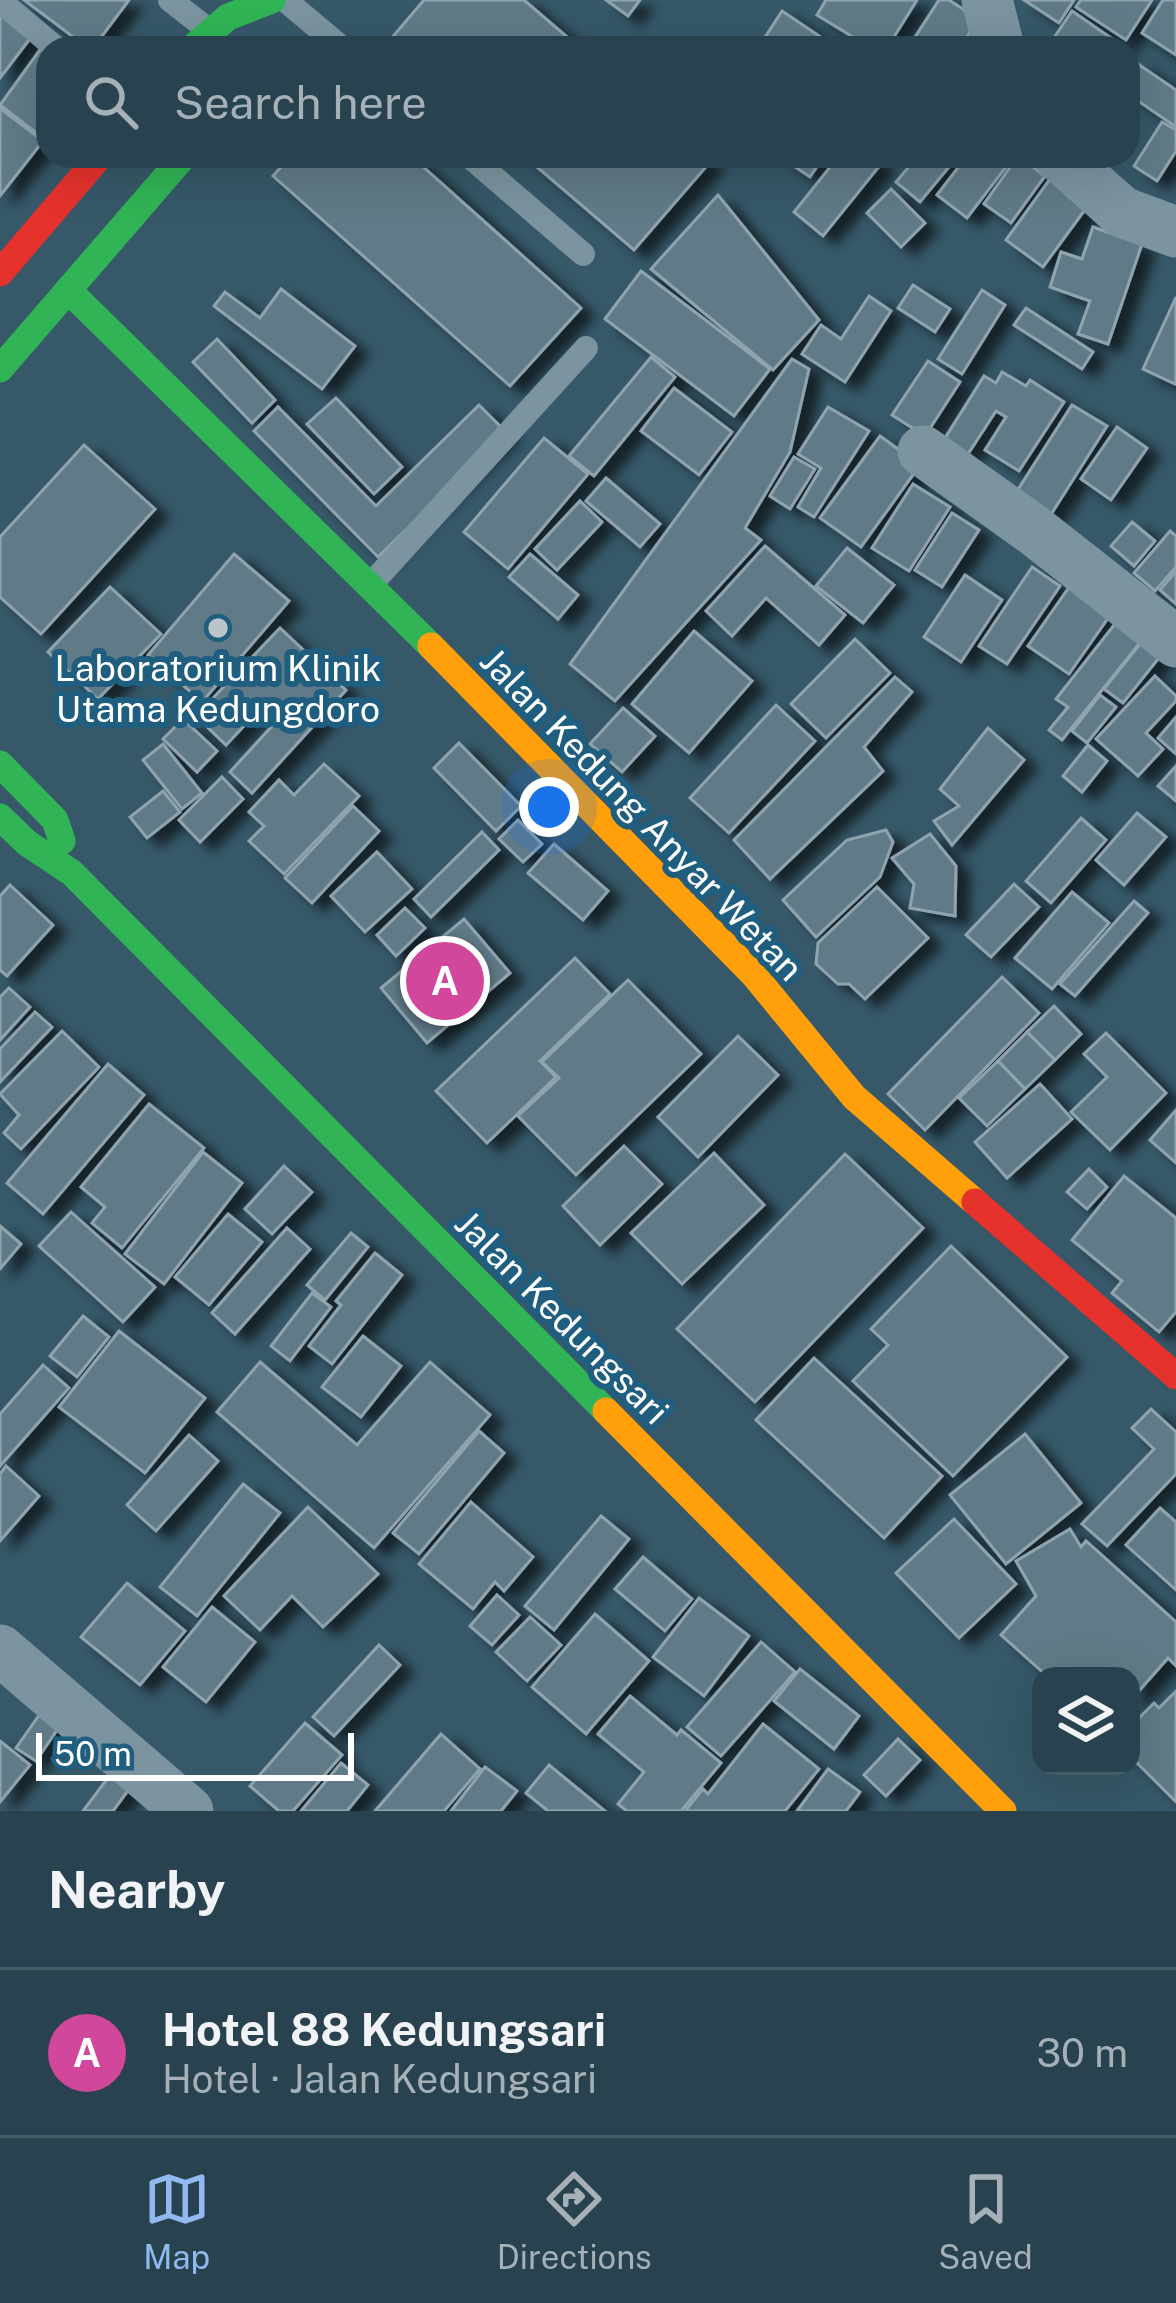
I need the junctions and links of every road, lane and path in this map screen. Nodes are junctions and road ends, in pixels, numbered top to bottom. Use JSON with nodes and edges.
{"nodes":[{"id":1,"x":170,"y":0,"type":"edge"},
{"id":2,"x":285,"y":0,"type":"edge"},
{"id":3,"x":987,"y":0,"type":"edge"},
{"id":4,"x":0,"y":1,"type":"edge"},
{"id":5,"x":271,"y":1,"type":"edge"},
{"id":6,"x":42,"y":36,"type":"edge"},
{"id":7,"x":198,"y":36,"type":"edge"},
{"id":8,"x":204,"y":36,"type":"edge"},
{"id":9,"x":272,"y":36,"type":"edge"},
{"id":10,"x":328,"y":36,"type":"edge"},
{"id":11,"x":996,"y":36,"type":"edge"},
{"id":12,"x":90,"y":168,"type":"edge"},
{"id":13,"x":174,"y":168,"type":"edge"},
{"id":14,"x":483,"y":168,"type":"edge"},
{"id":15,"x":1072,"y":168,"type":"edge"},
{"id":16,"x":1176,"y":232,"type":"edge"},
{"id":17,"x":584,"y":254,"type":"dead end"},
{"id":18,"x":0,"y":273,"type":"edge"},
{"id":19,"x":68,"y":290,"type":"junction"},
{"id":20,"x":586,"y":348,"type":"dead end"},
{"id":21,"x":0,"y":369,"type":"edge"},
{"id":22,"x":923,"y":451,"type":"dead end"},
{"id":23,"x":371,"y":584,"type":"junction"},
{"id":24,"x":1176,"y":642,"type":"edge"},
{"id":25,"x":0,"y":764,"type":"edge"},
{"id":26,"x":0,"y":817,"type":"edge"},
{"id":27,"x":72,"y":873,"type":"junction"},
{"id":28,"x":1176,"y":1376,"type":"edge"},
{"id":29,"x":0,"y":1650,"type":"edge"},
{"id":30,"x":188,"y":1811,"type":"edge"},
{"id":31,"x":1004,"y":1811,"type":"edge"}],
"edges":[{"from":1,"to":7,"type":"lane"},
{"from":2,"to":10,"type":"lane"},
{"from":3,"to":11,"type":"street"},
{"from":4,"to":6,"type":"lane"},
{"from":5,"to":8,"type":"street"},
{"from":5,"to":9,"type":"street"},
{"from":12,"to":18,"type":"street"},
{"from":13,"to":19,"type":"street"},
{"from":14,"to":17,"type":"lane"},
{"from":15,"to":16,"type":"street"},
{"from":19,"to":21,"type":"street"},
{"from":19,"to":23,"type":"street","name":"Jalan Kedung Anyar Wetan"},
{"from":20,"to":23,"type":"lane"},
{"from":22,"to":24,"type":"street"},
{"from":23,"to":28,"type":"street","name":"Jalan Kedung Anyar Wetan"},
{"from":25,"to":27,"type":"street","name":"Jalan Kedungsari"},
{"from":26,"to":27,"type":"street","name":"Jalan Kedungsari"},
{"from":27,"to":31,"type":"street","name":"Jalan Kedungsari"},
{"from":29,"to":30,"type":"street"}]}
